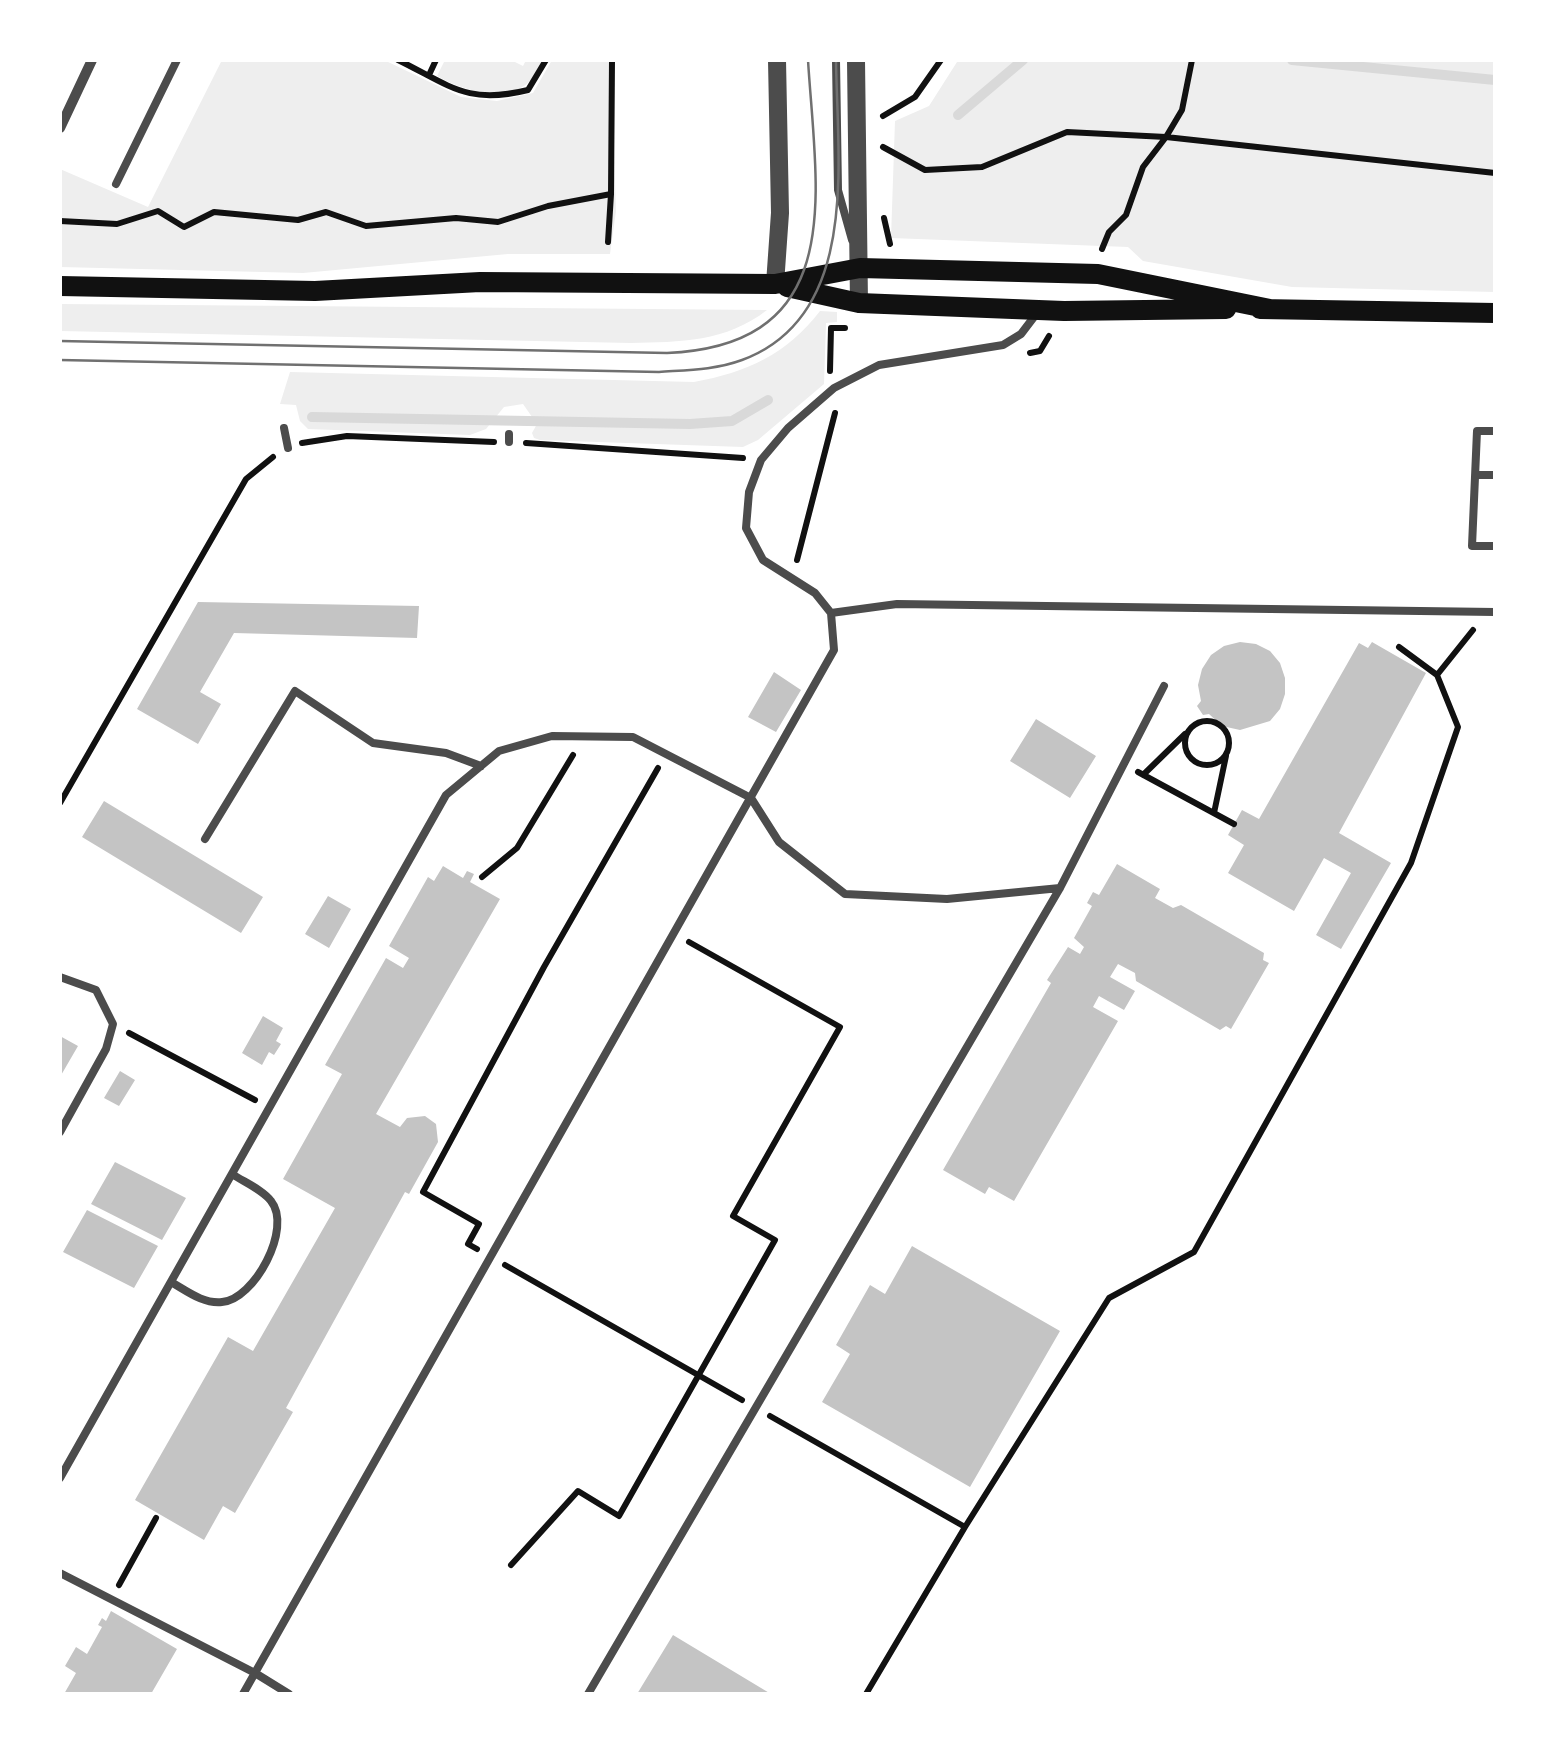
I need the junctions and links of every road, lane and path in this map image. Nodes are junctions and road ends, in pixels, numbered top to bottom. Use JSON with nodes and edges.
{"nodes":[{"id":1,"x":92,"y":60,"type":"edge"},
{"id":2,"x":177,"y":60,"type":"edge"},
{"id":3,"x":398,"y":60,"type":"edge"},
{"id":4,"x":436,"y":60,"type":"edge"},
{"id":5,"x":546,"y":60,"type":"edge"},
{"id":6,"x":612,"y":60,"type":"edge"},
{"id":7,"x":777,"y":60,"type":"edge"},
{"id":8,"x":836,"y":60,"type":"edge"},
{"id":9,"x":856,"y":60,"type":"edge"},
{"id":10,"x":941,"y":60,"type":"edge"},
{"id":11,"x":1192,"y":60,"type":"edge"},
{"id":12,"x":429,"y":75,"type":"junction"},
{"id":13,"x":60,"y":128,"type":"edge"},
{"id":14,"x":1166,"y":137,"type":"junction"},
{"id":15,"x":884,"y":148,"type":"junction"},
{"id":16,"x":884,"y":164,"type":"dead end"},
{"id":17,"x":1495,"y":173,"type":"edge"},
{"id":18,"x":116,"y":184,"type":"dead end"},
{"id":19,"x":612,"y":194,"type":"junction"},
{"id":20,"x":884,"y":212,"type":"dead end"},
{"id":21,"x":60,"y":220,"type":"edge"},
{"id":22,"x":608,"y":242,"type":"dead end"},
{"id":23,"x":904,"y":252,"type":"dead end"},
{"id":24,"x":1099,"y":255,"type":"dead end"},
{"id":25,"x":860,"y":268,"type":"junction"},
{"id":26,"x":775,"y":284,"type":"junction"},
{"id":27,"x":60,"y":286,"type":"edge"},
{"id":28,"x":859,"y":303,"type":"junction"},
{"id":29,"x":1270,"y":308,"type":"junction"},
{"id":30,"x":1040,"y":309,"type":"junction"},
{"id":31,"x":1495,"y":314,"type":"edge"},
{"id":32,"x":831,"y":328,"type":"dead end"},
{"id":33,"x":834,"y":388,"type":"junction"},
{"id":34,"x":284,"y":428,"type":"dead end"},
{"id":35,"x":1495,"y":431,"type":"edge"},
{"id":36,"x":288,"y":448,"type":"junction"},
{"id":37,"x":761,"y":460,"type":"junction"},
{"id":38,"x":1476,"y":475,"type":"junction"},
{"id":39,"x":1495,"y":475,"type":"edge"},
{"id":40,"x":1495,"y":546,"type":"edge"},
{"id":41,"x":792,"y":579,"type":"junction"},
{"id":42,"x":1478,"y":612,"type":"junction"},
{"id":43,"x":1495,"y":612,"type":"edge"},
{"id":44,"x":830,"y":613,"type":"junction"},
{"id":45,"x":1399,"y":648,"type":"dead end"},
{"id":46,"x":1438,"y":676,"type":"junction"},
{"id":47,"x":1164,"y":686,"type":"dead end"},
{"id":48,"x":1191,"y":727,"type":"junction"},
{"id":49,"x":584,"y":736,"type":"junction"},
{"id":50,"x":1228,"y":749,"type":"junction"},
{"id":51,"x":665,"y":754,"type":"junction"},
{"id":52,"x":1124,"y":764,"type":"junction"},
{"id":53,"x":480,"y":766,"type":"junction"},
{"id":54,"x":1142,"y":774,"type":"junction"},
{"id":55,"x":751,"y":798,"type":"junction"},
{"id":56,"x":60,"y":803,"type":"edge"},
{"id":57,"x":1214,"y":814,"type":"junction"},
{"id":58,"x":1234,"y":824,"type":"dead end"},
{"id":59,"x":205,"y":839,"type":"dead end"},
{"id":60,"x":482,"y":877,"type":"dead end"},
{"id":61,"x":1060,"y":888,"type":"junction"},
{"id":62,"x":674,"y":934,"type":"junction"},
{"id":63,"x":60,"y":977,"type":"edge"},
{"id":64,"x":114,"y":1024,"type":"junction"},
{"id":65,"x":270,"y":1108,"type":"junction"},
{"id":66,"x":60,"y":1132,"type":"edge"},
{"id":67,"x":232,"y":1174,"type":"junction"},
{"id":68,"x":491,"y":1257,"type":"junction"},
{"id":69,"x":171,"y":1282,"type":"junction"},
{"id":70,"x":699,"y":1375,"type":"junction"},
{"id":71,"x":755,"y":1407,"type":"junction"},
{"id":72,"x":60,"y":1478,"type":"edge"},
{"id":73,"x":156,"y":1518,"type":"dead end"},
{"id":74,"x":965,"y":1527,"type":"junction"},
{"id":75,"x":511,"y":1566,"type":"dead end"},
{"id":76,"x":60,"y":1573,"type":"edge"},
{"id":77,"x":111,"y":1599,"type":"junction"},
{"id":78,"x":255,"y":1673,"type":"junction"},
{"id":79,"x":243,"y":1694,"type":"edge"},
{"id":80,"x":289,"y":1694,"type":"edge"},
{"id":81,"x":588,"y":1694,"type":"edge"},
{"id":82,"x":866,"y":1694,"type":"edge"}],
"edges":[{"from":1,"to":13,"type":"street"},
{"from":2,"to":18,"type":"lane"},
{"from":3,"to":12,"type":"path"},
{"from":4,"to":12,"type":"path"},
{"from":5,"to":12,"type":"path"},
{"from":6,"to":19,"type":"path"},
{"from":7,"to":26,"type":"street"},
{"from":8,"to":25,"type":"lane"},
{"from":9,"to":25,"type":"street"},
{"from":10,"to":15,"type":"path"},
{"from":11,"to":14,"type":"path"},
{"from":14,"to":15,"type":"path"},
{"from":14,"to":17,"type":"path"},
{"from":14,"to":24,"type":"path"},
{"from":15,"to":16,"type":"path"},
{"from":19,"to":21,"type":"path"},
{"from":19,"to":22,"type":"path"},
{"from":20,"to":23,"type":"path"},
{"from":25,"to":26,"type":"main road"},
{"from":25,"to":28,"type":"street"},
{"from":25,"to":29,"type":"main road"},
{"from":26,"to":27,"type":"main road"},
{"from":26,"to":28,"type":"main road"},
{"from":28,"to":30,"type":"main road"},
{"from":29,"to":30,"type":"main road"},
{"from":29,"to":31,"type":"main road"},
{"from":30,"to":33,"type":"lane"},
{"from":32,"to":33,"type":"path"},
{"from":33,"to":37,"type":"lane"},
{"from":33,"to":41,"type":"path"},
{"from":34,"to":36,"type":"lane"},
{"from":35,"to":38,"type":"lane"},
{"from":36,"to":37,"type":"path"},
{"from":36,"to":56,"type":"path"},
{"from":37,"to":41,"type":"lane"},
{"from":38,"to":39,"type":"lane"},
{"from":38,"to":40,"type":"lane"},
{"from":41,"to":44,"type":"lane"},
{"from":42,"to":43,"type":"lane"},
{"from":42,"to":44,"type":"lane"},
{"from":42,"to":46,"type":"path"},
{"from":44,"to":55,"type":"lane"},
{"from":45,"to":46,"type":"path"},
{"from":46,"to":74,"type":"path"},
{"from":47,"to":52,"type":"lane"},
{"from":48,"to":50,"type":"path"},
{"from":48,"to":50,"type":"path"},
{"from":48,"to":54,"type":"path"},
{"from":49,"to":51,"type":"lane"},
{"from":49,"to":53,"type":"lane"},
{"from":49,"to":60,"type":"path"},
{"from":50,"to":57,"type":"path"},
{"from":51,"to":55,"type":"lane"},
{"from":51,"to":68,"type":"path"},
{"from":52,"to":54,"type":"path"},
{"from":52,"to":61,"type":"lane"},
{"from":53,"to":59,"type":"lane"},
{"from":53,"to":65,"type":"lane"},
{"from":54,"to":57,"type":"path"},
{"from":55,"to":61,"type":"lane"},
{"from":55,"to":62,"type":"lane"},
{"from":57,"to":58,"type":"path"},
{"from":61,"to":71,"type":"lane"},
{"from":62,"to":68,"type":"lane"},
{"from":62,"to":70,"type":"path"},
{"from":63,"to":64,"type":"lane"},
{"from":64,"to":65,"type":"path"},
{"from":64,"to":66,"type":"lane"},
{"from":65,"to":67,"type":"lane"},
{"from":67,"to":69,"type":"lane"},
{"from":67,"to":69,"type":"lane"},
{"from":68,"to":70,"type":"path"},
{"from":68,"to":78,"type":"lane"},
{"from":69,"to":72,"type":"lane"},
{"from":70,"to":71,"type":"path"},
{"from":70,"to":75,"type":"path"},
{"from":71,"to":74,"type":"path"},
{"from":71,"to":81,"type":"lane"},
{"from":73,"to":77,"type":"path"},
{"from":74,"to":82,"type":"path"},
{"from":76,"to":77,"type":"lane"},
{"from":77,"to":78,"type":"lane"},
{"from":78,"to":79,"type":"lane"},
{"from":78,"to":80,"type":"lane"}]}
